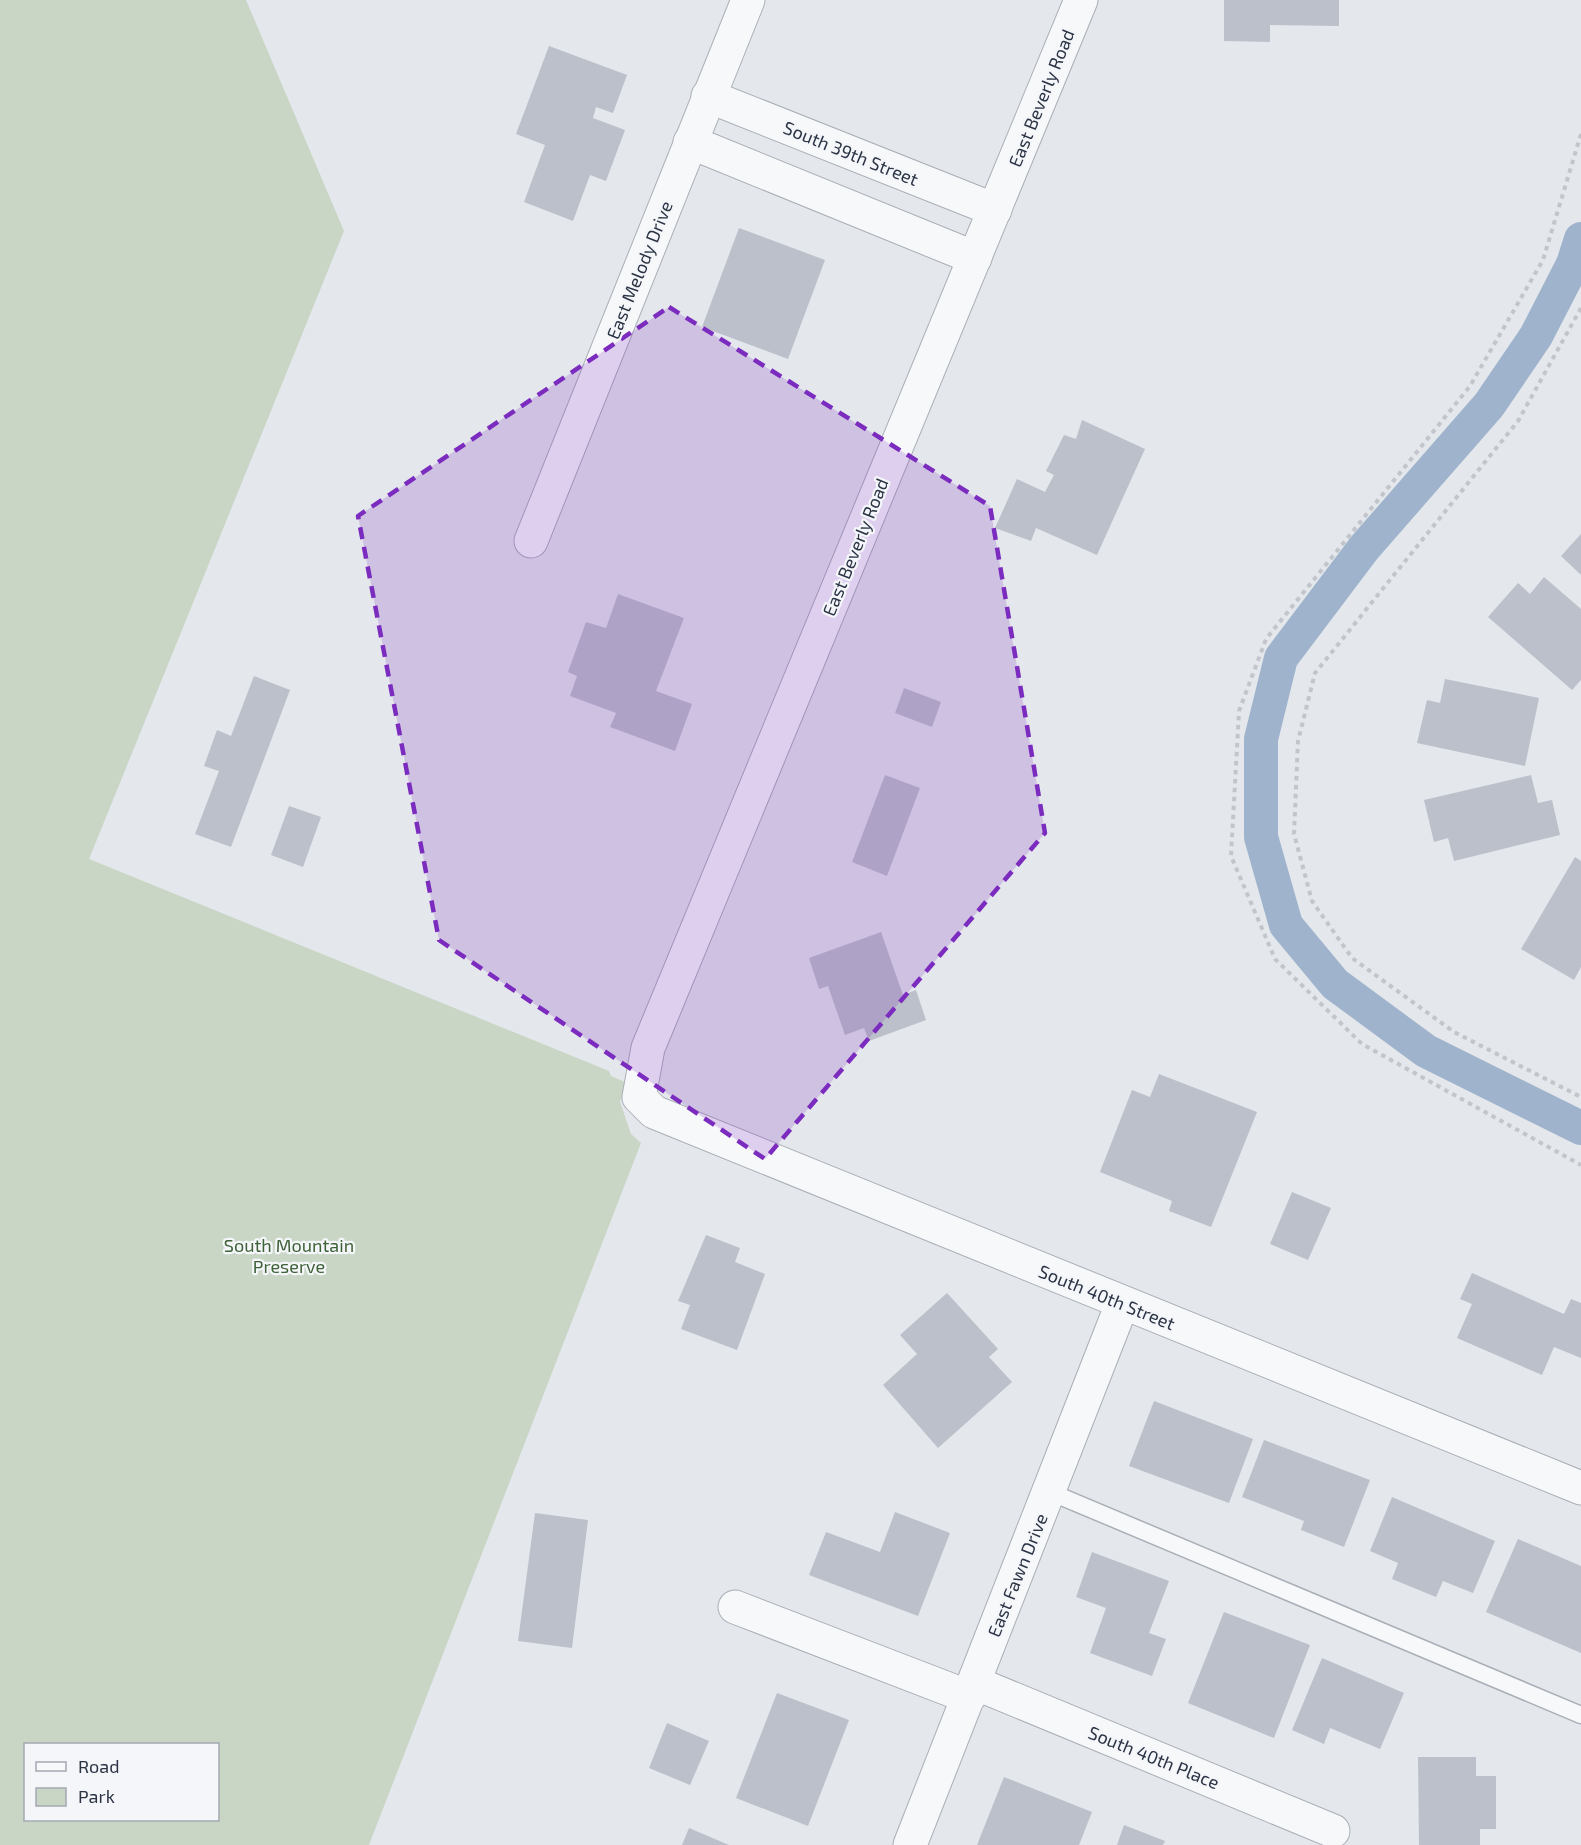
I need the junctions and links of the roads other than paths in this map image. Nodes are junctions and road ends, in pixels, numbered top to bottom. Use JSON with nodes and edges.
{"nodes":[{"id":1,"x":748,"y":0,"type":"edge"},
{"id":2,"x":1081,"y":0,"type":"edge"},
{"id":3,"x":708,"y":96,"type":"junction"},
{"id":4,"x":690,"y":142,"type":"junction"},
{"id":5,"x":995,"y":210,"type":"junction"},
{"id":6,"x":975,"y":258,"type":"junction"},
{"id":7,"x":531,"y":540,"type":"dead end"},
{"id":8,"x":639,"y":1097,"type":"joint"},
{"id":9,"x":1122,"y":1304,"type":"junction"},
{"id":10,"x":1581,"y":1488,"type":"edge"},
{"id":11,"x":1050,"y":1492,"type":"junction"},
{"id":12,"x":735,"y":1607,"type":"dead end"},
{"id":13,"x":972,"y":1690,"type":"junction"},
{"id":14,"x":1581,"y":1715,"type":"edge"},
{"id":15,"x":1333,"y":1831,"type":"dead end"},
{"id":16,"x":910,"y":1845,"type":"edge"}],
"edges":[{"from":1,"to":3,"type":"street","name":"East Melody Drive"},
{"from":2,"to":5,"type":"street","name":"East Beverly Road"},
{"from":3,"to":4,"type":"street","name":"East Melody Drive"},
{"from":3,"to":5,"type":"street","name":"South 39th Street"},
{"from":4,"to":6,"type":"street"},
{"from":4,"to":7,"type":"street","name":"East Melody Drive"},
{"from":5,"to":6,"type":"street","name":"East Beverly Road"},
{"from":6,"to":8,"type":"street","name":"East Beverly Road"},
{"from":8,"to":9,"type":"street","name":"South 40th Street"},
{"from":9,"to":10,"type":"street","name":"South 40th Street"},
{"from":9,"to":11,"type":"street","name":"East Fawn Drive"},
{"from":11,"to":13,"type":"street","name":"East Fawn Drive"},
{"from":11,"to":14,"type":"lane"},
{"from":12,"to":13,"type":"street","name":"South 40th Place"},
{"from":13,"to":15,"type":"street","name":"South 40th Place"},
{"from":13,"to":16,"type":"street","name":"East Fawn Drive"}]}
